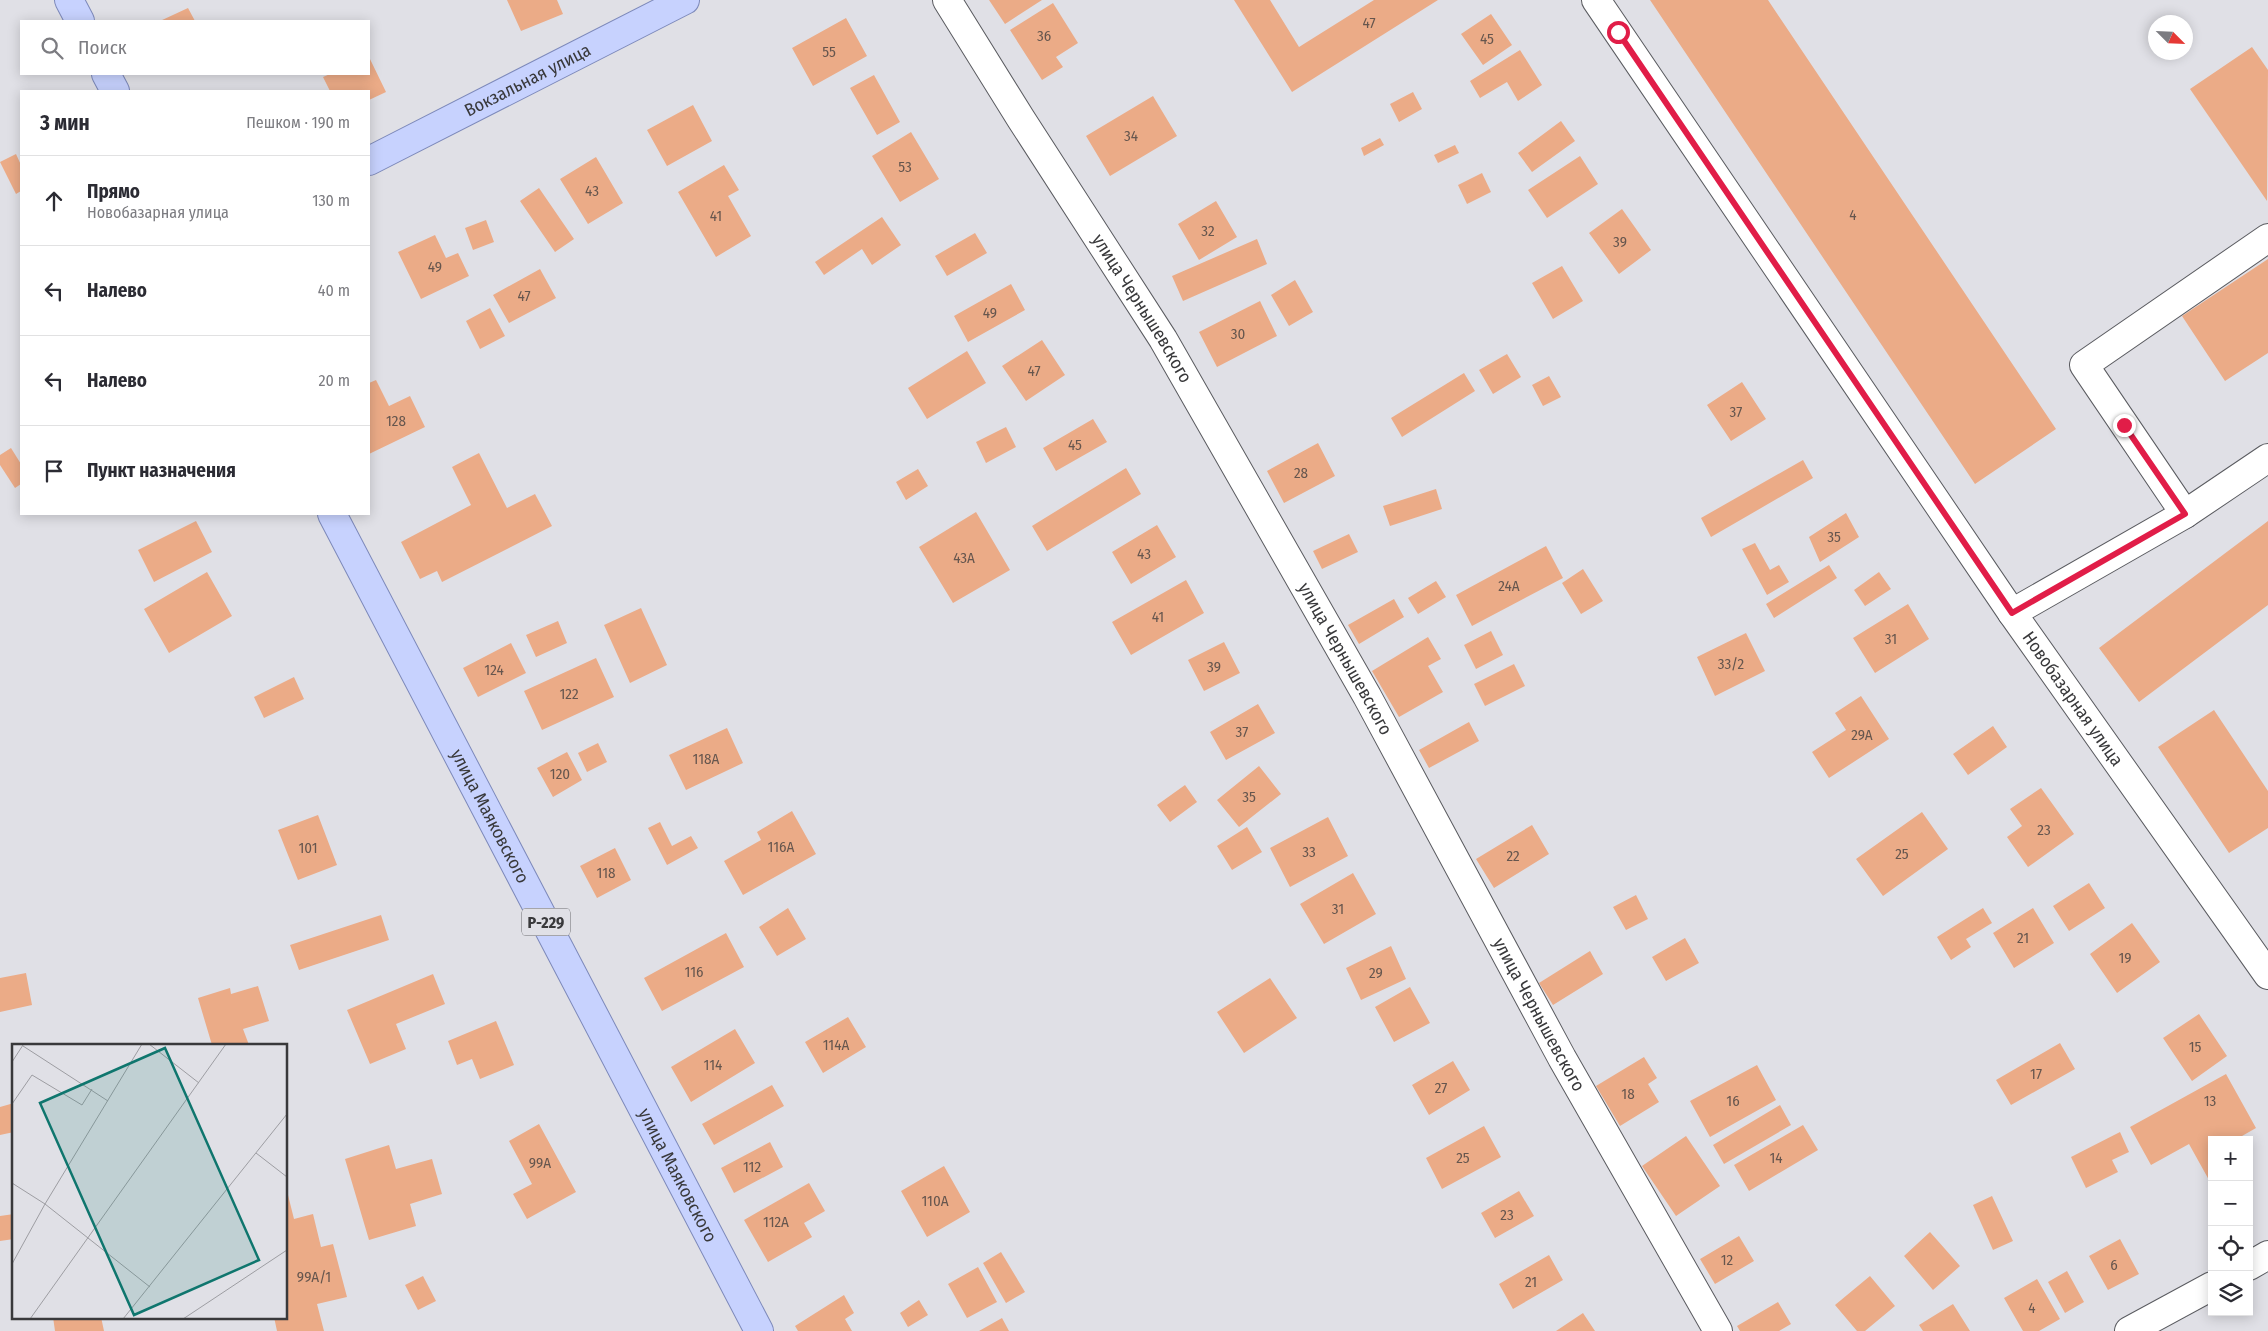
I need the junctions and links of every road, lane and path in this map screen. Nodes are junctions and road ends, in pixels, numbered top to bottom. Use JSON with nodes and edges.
{"nodes":[{"id":1,"x":69,"y":0,"type":"edge"},
{"id":2,"x":685,"y":0,"type":"edge"},
{"id":3,"x":948,"y":0,"type":"edge"},
{"id":4,"x":1596,"y":0,"type":"edge"},
{"id":5,"x":79,"y":20,"type":"edge"},
{"id":6,"x":107,"y":75,"type":"edge"},
{"id":7,"x":114,"y":90,"type":"edge"},
{"id":8,"x":370,"y":161,"type":"edge"},
{"id":9,"x":2268,"y":238,"type":"edge"},
{"id":10,"x":2268,"y":458,"type":"edge"},
{"id":11,"x":2185,"y":514,"type":"junction"},
{"id":12,"x":333,"y":515,"type":"edge"},
{"id":13,"x":2012,"y":613,"type":"junction"},
{"id":14,"x":2268,"y":974,"type":"edge"},
{"id":15,"x":2268,"y":1255,"type":"edge"},
{"id":16,"x":2253,"y":1264,"type":"edge"},
{"id":17,"x":2208,"y":1288,"type":"edge"},
{"id":18,"x":759,"y":1331,"type":"edge"},
{"id":19,"x":1718,"y":1331,"type":"edge"},
{"id":20,"x":2129,"y":1331,"type":"edge"}],
"edges":[{"from":1,"to":5,"type":"main road"},
{"from":2,"to":8,"type":"main road","name":"Вокзальная улица"},
{"from":3,"to":19,"type":"street","name":"улица Чернышевского"},
{"from":4,"to":13,"type":"street","name":"Новобазарная улица"},
{"from":6,"to":7,"type":"main road"},
{"from":9,"to":11,"type":"street"},
{"from":10,"to":11,"type":"street"},
{"from":11,"to":13,"type":"street"},
{"from":12,"to":18,"type":"main road","name":"улица Маяковского","number":"Р-229"},
{"from":13,"to":14,"type":"street","name":"Новобазарная улица"},
{"from":15,"to":16,"type":"street"},
{"from":17,"to":20,"type":"street"}]}
